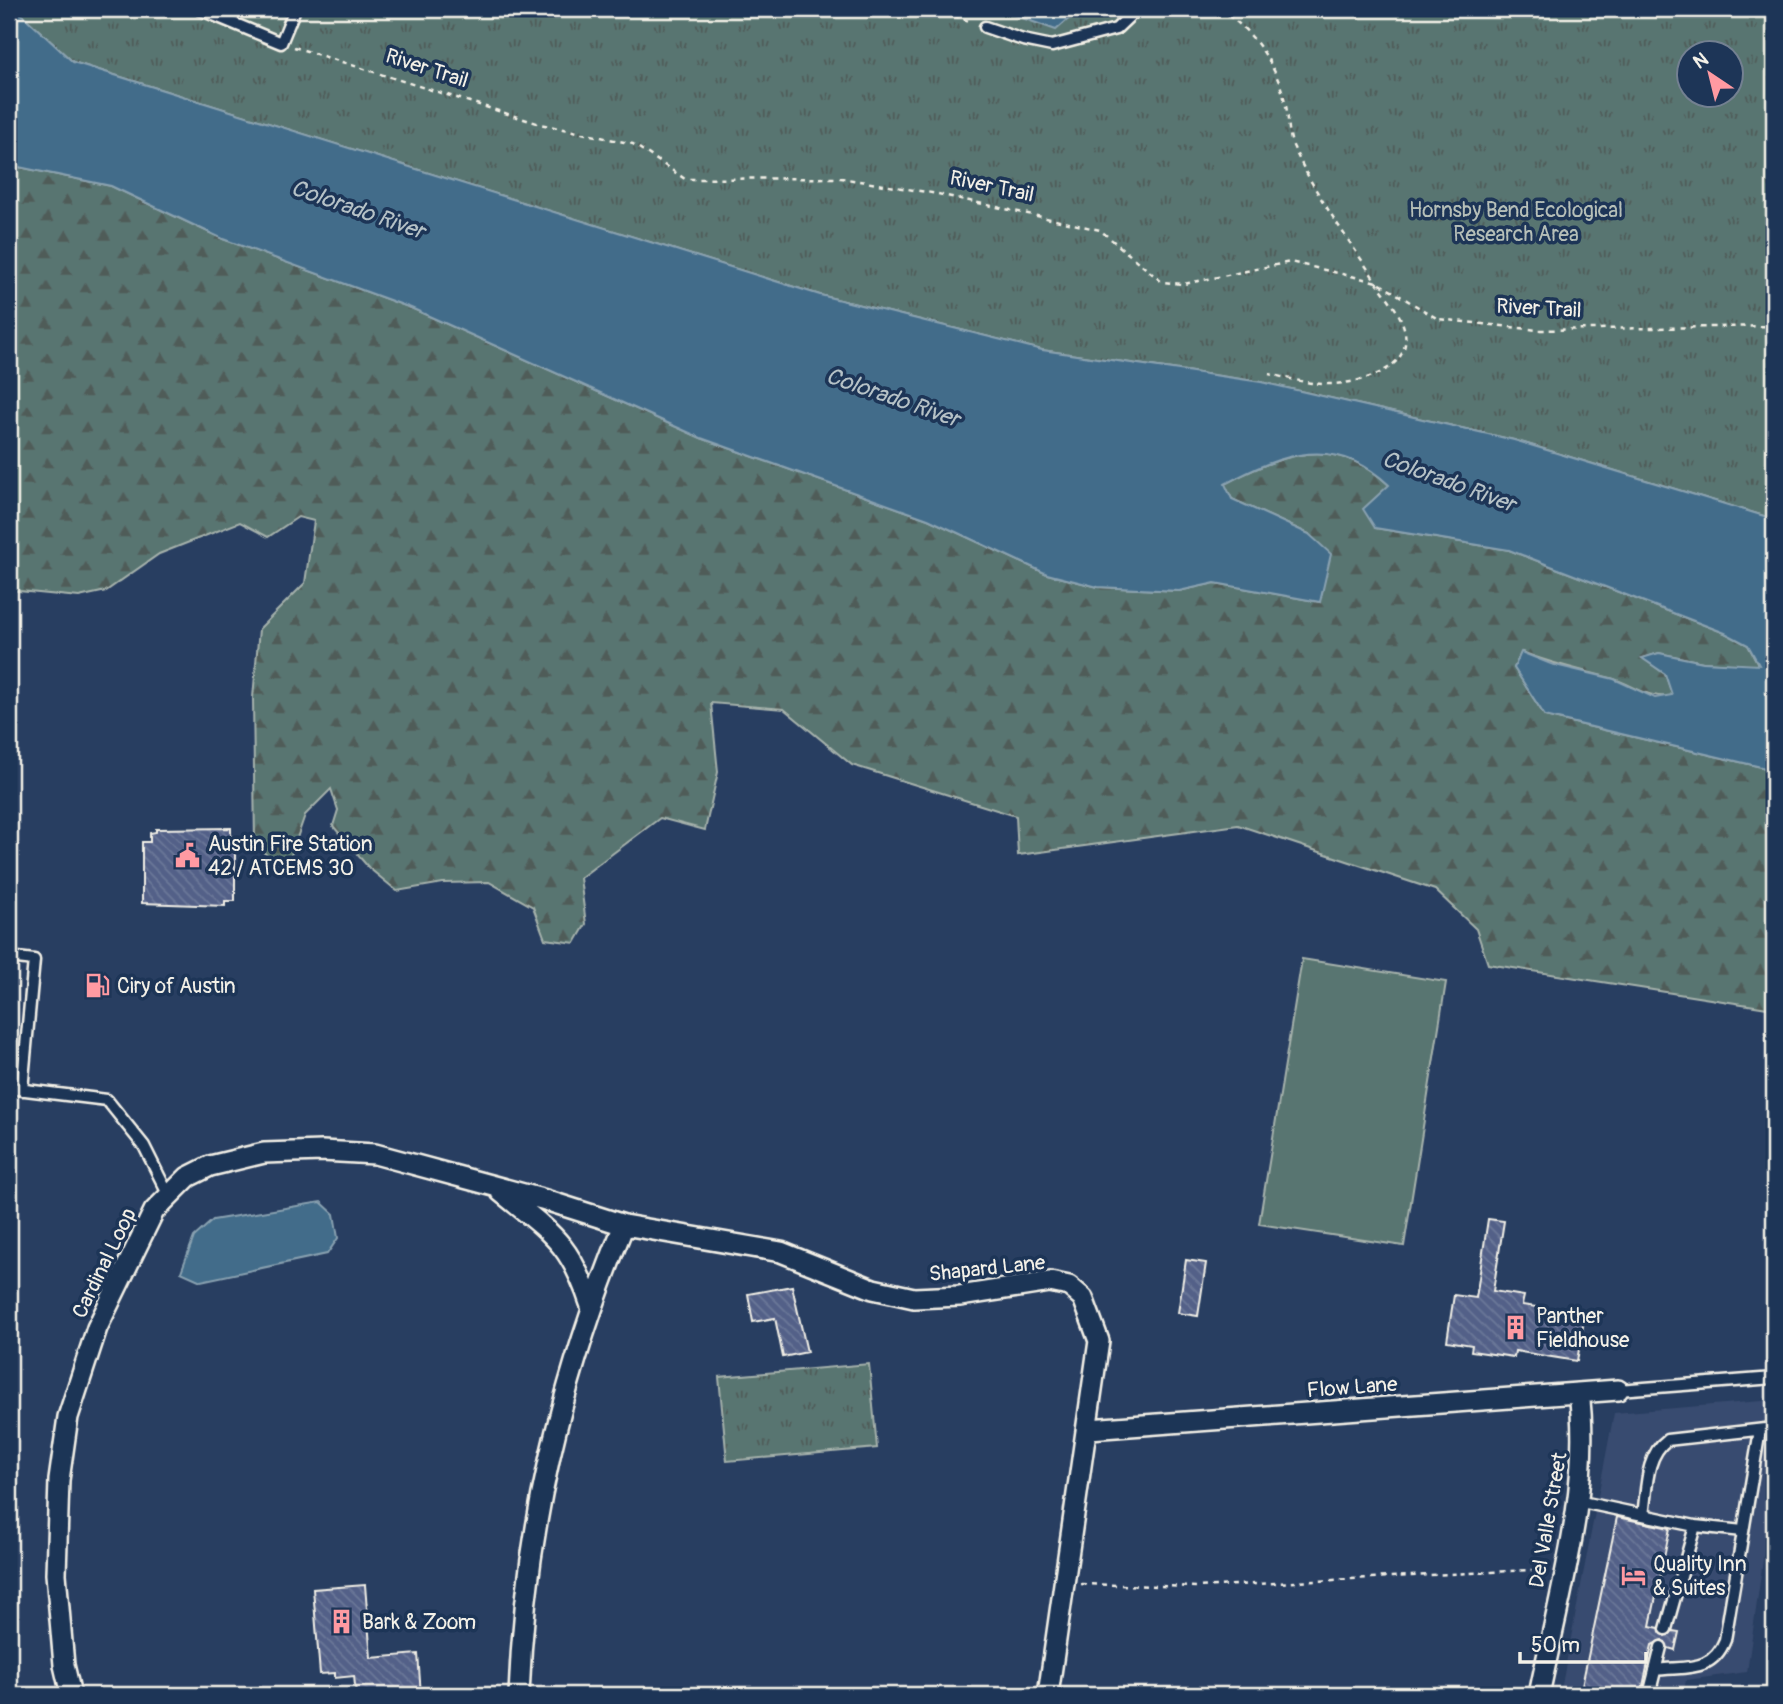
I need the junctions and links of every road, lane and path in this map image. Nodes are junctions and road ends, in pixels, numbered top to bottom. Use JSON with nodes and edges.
{"nodes":[{"id":1,"x":199,"y":9,"type":"edge"},
{"id":2,"x":295,"y":9,"type":"edge"},
{"id":3,"x":934,"y":9,"type":"edge"},
{"id":4,"x":1137,"y":9,"type":"edge"},
{"id":5,"x":1144,"y":9,"type":"edge"},
{"id":6,"x":985,"y":27,"type":"joint"},
{"id":7,"x":281,"y":43,"type":"junction"},
{"id":8,"x":1377,"y":282,"type":"junction"},
{"id":9,"x":1774,"y":326,"type":"edge"},
{"id":10,"x":1269,"y":374,"type":"dead end"},
{"id":11,"x":9,"y":957,"type":"edge"},
{"id":12,"x":9,"y":1088,"type":"edge"},
{"id":13,"x":22,"y":1090,"type":"junction"},
{"id":14,"x":497,"y":1189,"type":"junction"},
{"id":15,"x":168,"y":1194,"type":"junction"},
{"id":16,"x":624,"y":1225,"type":"junction"},
{"id":17,"x":591,"y":1306,"type":"junction"},
{"id":18,"x":1774,"y":1378,"type":"edge"},
{"id":19,"x":1618,"y":1390,"type":"joint"},
{"id":20,"x":1579,"y":1393,"type":"junction"},
{"id":21,"x":1774,"y":1428,"type":"edge"},
{"id":22,"x":1089,"y":1429,"type":"junction"},
{"id":23,"x":1759,"y":1430,"type":"junction"},
{"id":24,"x":1577,"y":1501,"type":"junction"},
{"id":25,"x":1643,"y":1515,"type":"junction"},
{"id":26,"x":1695,"y":1526,"type":"junction"},
{"id":27,"x":1743,"y":1531,"type":"junction"},
{"id":28,"x":1564,"y":1569,"type":"junction"},
{"id":29,"x":1063,"y":1584,"type":"junction"},
{"id":30,"x":1666,"y":1629,"type":"dead end"},
{"id":31,"x":1661,"y":1647,"type":"dead end"},
{"id":32,"x":1655,"y":1670,"type":"junction"},
{"id":33,"x":71,"y":1695,"type":"edge"},
{"id":34,"x":519,"y":1695,"type":"edge"},
{"id":35,"x":1048,"y":1695,"type":"edge"},
{"id":36,"x":1539,"y":1695,"type":"edge"},
{"id":37,"x":1649,"y":1695,"type":"edge"}],
"edges":[{"from":1,"to":7,"type":"lane"},
{"from":2,"to":7,"type":"lane"},
{"from":3,"to":6,"type":"path"},
{"from":4,"to":6,"type":"lane"},
{"from":5,"to":8,"type":"path"},
{"from":7,"to":8,"type":"path","name":"River Trail"},
{"from":8,"to":9,"type":"path","name":"River Trail"},
{"from":8,"to":10,"type":"path"},
{"from":11,"to":13,"type":"lane"},
{"from":12,"to":13,"type":"lane"},
{"from":13,"to":15,"type":"lane"},
{"from":14,"to":15,"type":"street","name":"Cardinal Loop"},
{"from":14,"to":16,"type":"street","name":"Cardinal Loop"},
{"from":14,"to":17,"type":"street","name":"Cardinal Loop"},
{"from":15,"to":33,"type":"street","name":"Cardinal Loop"},
{"from":16,"to":17,"type":"street"},
{"from":16,"to":22,"type":"street","name":"Shapard Lane"},
{"from":17,"to":34,"type":"street"},
{"from":18,"to":19,"type":"lane"},
{"from":19,"to":20,"type":"street","name":"Flow Lane"},
{"from":20,"to":22,"type":"street","name":"Flow Lane"},
{"from":20,"to":24,"type":"street","name":"Del Valle Street"},
{"from":21,"to":23,"type":"lane"},
{"from":22,"to":29,"type":"street","name":"Shapard Lane"},
{"from":23,"to":25,"type":"lane"},
{"from":23,"to":27,"type":"lane"},
{"from":24,"to":25,"type":"lane"},
{"from":24,"to":28,"type":"street","name":"Del Valle Street"},
{"from":25,"to":26,"type":"lane"},
{"from":26,"to":27,"type":"lane"},
{"from":26,"to":30,"type":"lane"},
{"from":27,"to":32,"type":"lane"},
{"from":28,"to":29,"type":"path"},
{"from":28,"to":36,"type":"street","name":"Del Valle Street"},
{"from":29,"to":35,"type":"street","name":"Shapard Lane"},
{"from":31,"to":32,"type":"lane"},
{"from":32,"to":37,"type":"lane"}]}
